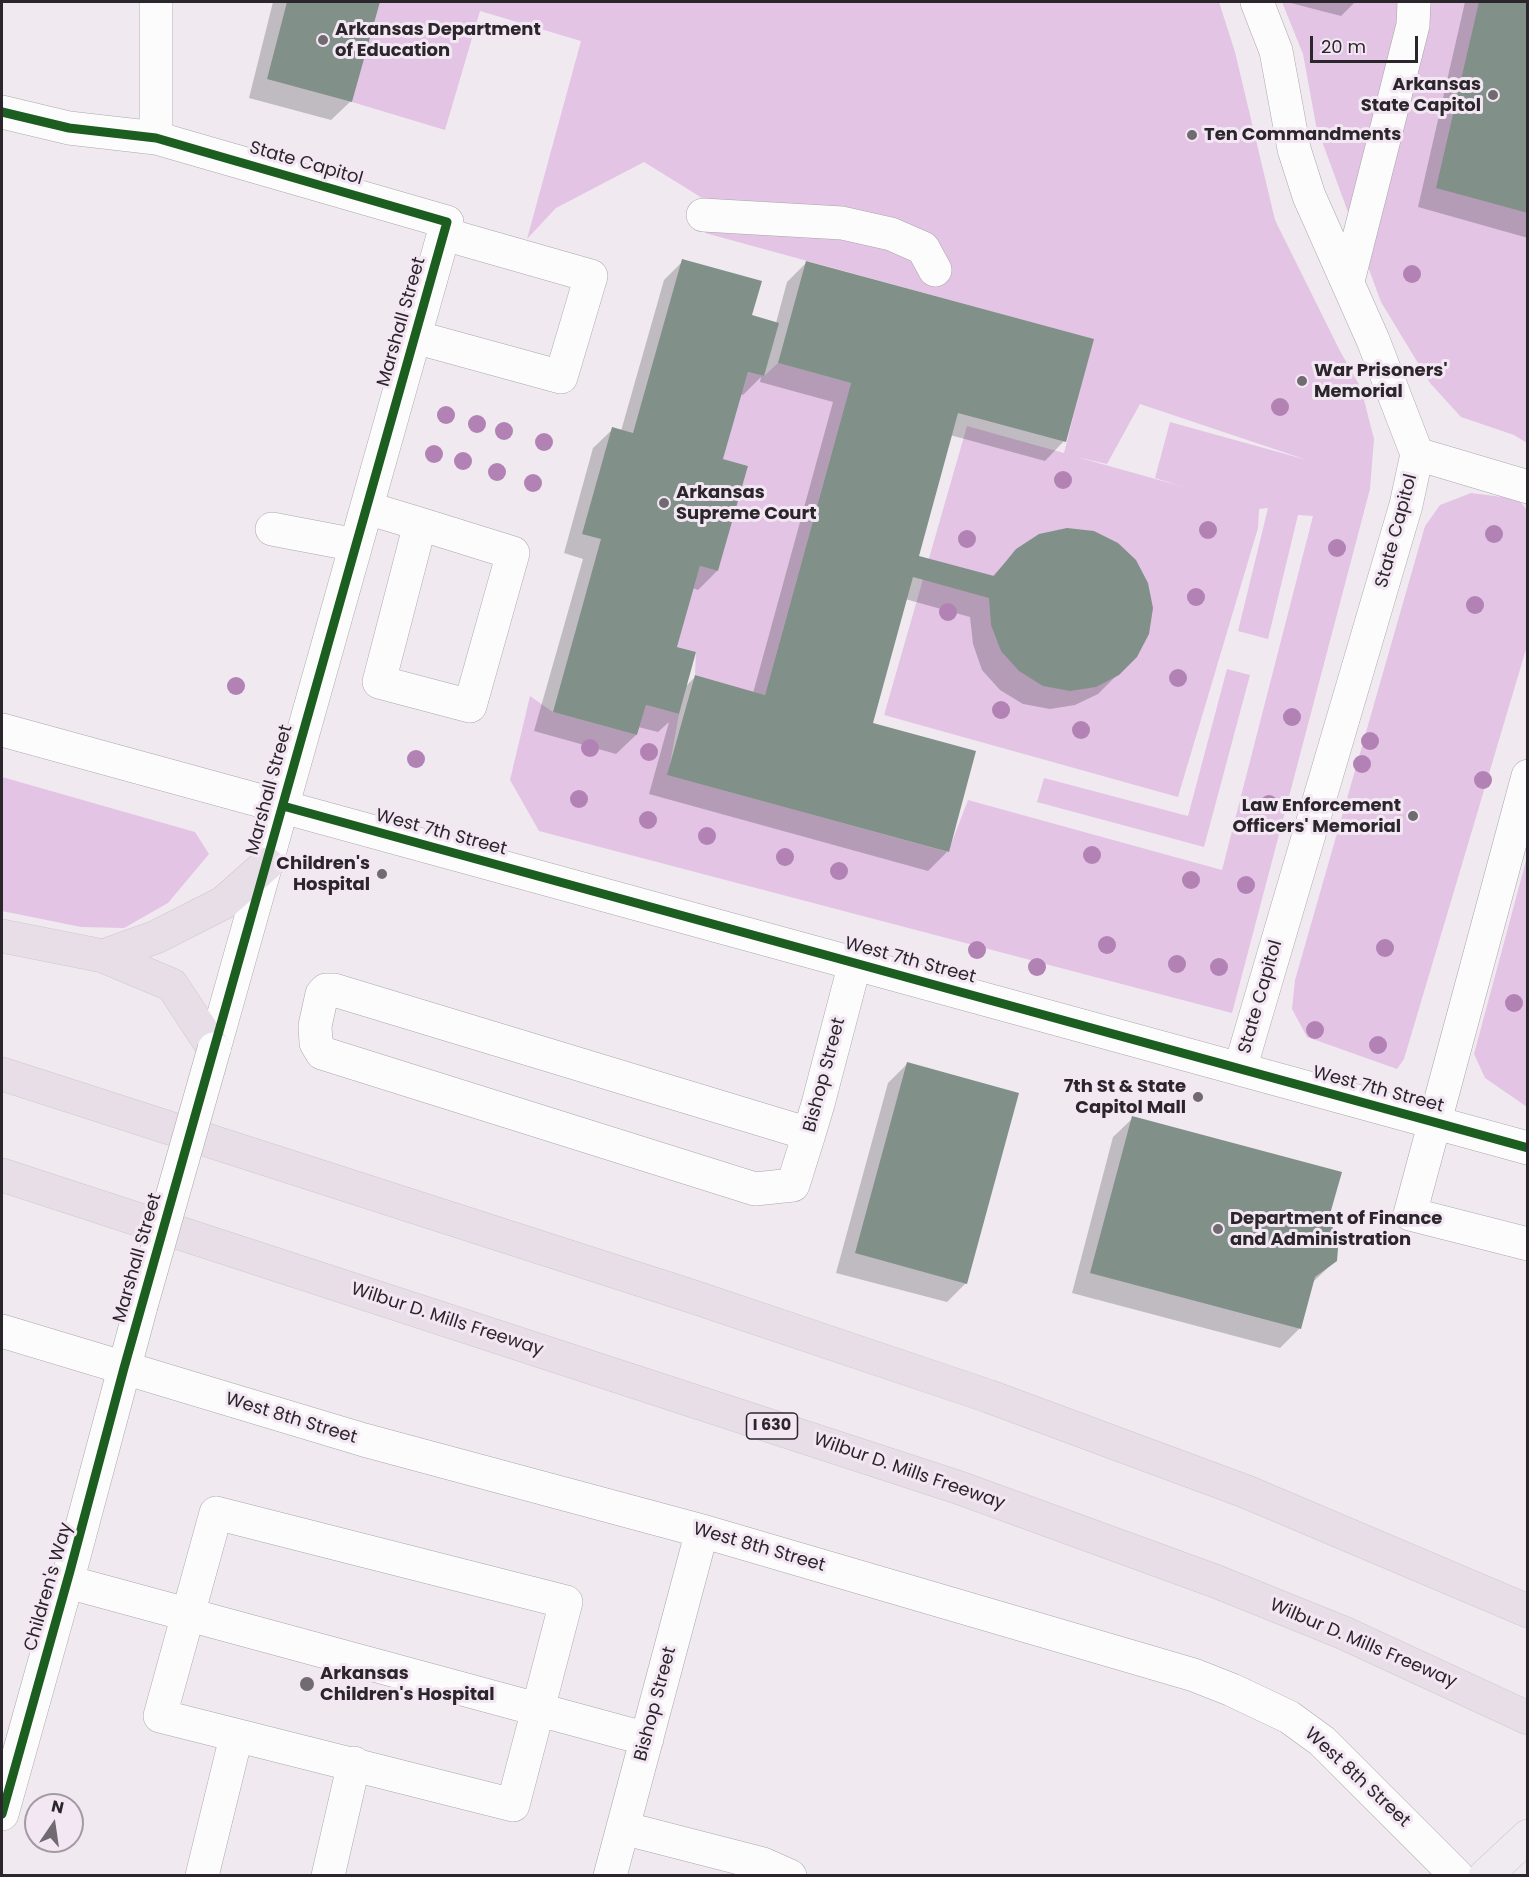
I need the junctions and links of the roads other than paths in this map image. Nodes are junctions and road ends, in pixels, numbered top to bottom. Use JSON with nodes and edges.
{"nodes":[{"id":1,"x":156,"y":2,"type":"edge"},
{"id":2,"x":1257,"y":2,"type":"edge"},
{"id":3,"x":1414,"y":2,"type":"edge"},
{"id":4,"x":2,"y":112,"type":"edge"},
{"id":5,"x":156,"y":138,"type":"junction"},
{"id":6,"x":703,"y":215,"type":"dead end"},
{"id":7,"x":446,"y":228,"type":"junction"},
{"id":8,"x":935,"y":270,"type":"dead end"},
{"id":9,"x":1348,"y":281,"type":"junction"},
{"id":10,"x":415,"y":337,"type":"junction"},
{"id":11,"x":1417,"y":454,"type":"junction"},
{"id":12,"x":1527,"y":487,"type":"edge"},
{"id":13,"x":367,"y":508,"type":"junction"},
{"id":14,"x":420,"y":524,"type":"junction"},
{"id":15,"x":272,"y":529,"type":"dead end"},
{"id":16,"x":356,"y":545,"type":"junction"},
{"id":17,"x":2,"y":730,"type":"edge"},
{"id":18,"x":1527,"y":776,"type":"edge"},
{"id":19,"x":283,"y":806,"type":"junction"},
{"id":20,"x":267,"y":864,"type":"junction"},
{"id":21,"x":2,"y":936,"type":"edge"},
{"id":22,"x":103,"y":956,"type":"junction"},
{"id":23,"x":855,"y":963,"type":"junction"},
{"id":24,"x":214,"y":1049,"type":"junction"},
{"id":25,"x":1240,"y":1069,"type":"junction"},
{"id":26,"x":2,"y":1074,"type":"edge"},
{"id":27,"x":1434,"y":1123,"type":"junction"},
{"id":28,"x":809,"y":1134,"type":"junction"},
{"id":29,"x":1527,"y":1148,"type":"edge"},
{"id":30,"x":2,"y":1175,"type":"edge"},
{"id":31,"x":1527,"y":1244,"type":"edge"},
{"id":32,"x":2,"y":1331,"type":"edge"},
{"id":33,"x":124,"y":1368,"type":"junction"},
{"id":34,"x":702,"y":1531,"type":"junction"},
{"id":35,"x":68,"y":1582,"type":"junction"},
{"id":36,"x":1527,"y":1611,"type":"edge"},
{"id":37,"x":188,"y":1614,"type":"junction"},
{"id":38,"x":540,"y":1710,"type":"junction"},
{"id":39,"x":1527,"y":1718,"type":"edge"},
{"id":40,"x":236,"y":1737,"type":"junction"},
{"id":41,"x":647,"y":1739,"type":"junction"},
{"id":42,"x":354,"y":1763,"type":"junction"},
{"id":43,"x":2,"y":1814,"type":"edge"},
{"id":44,"x":623,"y":1828,"type":"junction"},
{"id":45,"x":1527,"y":1836,"type":"edge"},
{"id":46,"x":202,"y":1875,"type":"edge"},
{"id":47,"x":328,"y":1875,"type":"edge"},
{"id":48,"x":610,"y":1875,"type":"edge"},
{"id":49,"x":789,"y":1875,"type":"edge"},
{"id":50,"x":1457,"y":1875,"type":"edge"},
{"id":51,"x":1485,"y":1875,"type":"edge"}],
"edges":[{"from":1,"to":5,"type":"street"},
{"from":2,"to":9,"type":"street","name":"State Capitol"},
{"from":3,"to":9,"type":"street"},
{"from":4,"to":5,"type":"street","name":"State Capitol"},
{"from":5,"to":7,"type":"street","name":"State Capitol"},
{"from":6,"to":8,"type":"street"},
{"from":7,"to":10,"type":"street","name":"Marshall Street"},
{"from":7,"to":10,"type":"street","name":"State Capitol"},
{"from":9,"to":11,"type":"street","name":"State Capitol"},
{"from":10,"to":13,"type":"street","name":"Marshall Street"},
{"from":11,"to":12,"type":"street"},
{"from":11,"to":25,"type":"street","name":"State Capitol"},
{"from":13,"to":14,"type":"street"},
{"from":13,"to":16,"type":"street","name":"Marshall Street"},
{"from":14,"to":14,"type":"street"},
{"from":15,"to":16,"type":"street"},
{"from":16,"to":19,"type":"street","name":"Marshall Street"},
{"from":17,"to":19,"type":"street","name":"West 7th Street"},
{"from":18,"to":27,"type":"street"},
{"from":19,"to":20,"type":"street","name":"Marshall Street"},
{"from":19,"to":23,"type":"street","name":"West 7th Street"},
{"from":20,"to":22,"type":"highway"},
{"from":20,"to":24,"type":"street","name":"Marshall Street"},
{"from":21,"to":22,"type":"highway"},
{"from":22,"to":24,"type":"highway"},
{"from":23,"to":25,"type":"street","name":"West 7th Street"},
{"from":23,"to":28,"type":"street","name":"Bishop Street"},
{"from":24,"to":33,"type":"street","name":"Marshall Street","bridge":true},
{"from":25,"to":27,"type":"street","name":"West 7th Street"},
{"from":26,"to":36,"type":"highway"},
{"from":27,"to":29,"type":"street","name":"West 7th Street"},
{"from":27,"to":31,"type":"street"},
{"from":28,"to":28,"type":"street","name":"Bishop Street"},
{"from":30,"to":39,"type":"highway","name":"Wilbur D. Mills Freeway","number":"I 630"},
{"from":32,"to":33,"type":"street","name":"West 8th Street"},
{"from":33,"to":34,"type":"street","name":"West 8th Street"},
{"from":33,"to":35,"type":"street","name":"Children's Way"},
{"from":34,"to":41,"type":"street","name":"Bishop Street"},
{"from":34,"to":50,"type":"street","name":"West 8th Street"},
{"from":35,"to":37,"type":"street"},
{"from":35,"to":43,"type":"street","name":"Children's Way"},
{"from":37,"to":38,"type":"street"},
{"from":37,"to":38,"type":"street"},
{"from":37,"to":40,"type":"street"},
{"from":38,"to":41,"type":"street"},
{"from":38,"to":42,"type":"street"},
{"from":40,"to":42,"type":"street"},
{"from":40,"to":46,"type":"street"},
{"from":41,"to":44,"type":"street","name":"Bishop Street"},
{"from":42,"to":47,"type":"street"},
{"from":44,"to":48,"type":"street","name":"Bishop Street"},
{"from":44,"to":49,"type":"street"},
{"from":45,"to":51,"type":"main road"}]}
